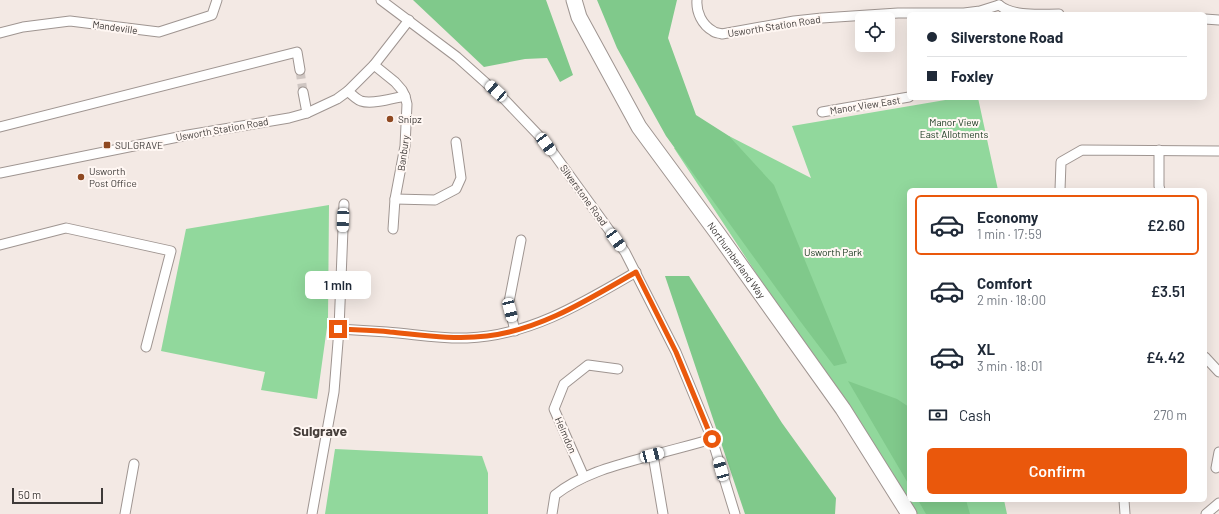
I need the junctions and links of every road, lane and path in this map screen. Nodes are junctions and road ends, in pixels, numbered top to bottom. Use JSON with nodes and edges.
{"nodes":[{"id":1,"x":217,"y":0,"type":"edge"},
{"id":2,"x":381,"y":0,"type":"edge"},
{"id":3,"x":574,"y":0,"type":"edge"},
{"id":4,"x":697,"y":0,"type":"edge"},
{"id":5,"x":999,"y":2,"type":"edge"},
{"id":6,"x":980,"y":12,"type":"edge"},
{"id":7,"x":1012,"y":12,"type":"edge"},
{"id":8,"x":907,"y":13,"type":"edge"},
{"id":9,"x":1207,"y":19,"type":"edge"},
{"id":10,"x":408,"y":20,"type":"junction"},
{"id":11,"x":1219,"y":20,"type":"edge"},
{"id":12,"x":0,"y":33,"type":"edge"},
{"id":13,"x":374,"y":65,"type":"junction"},
{"id":14,"x":300,"y":70,"type":"tunnel mouth"},
{"id":15,"x":348,"y":91,"type":"junction"},
{"id":16,"x":303,"y":92,"type":"tunnel mouth"},
{"id":17,"x":405,"y":96,"type":"junction"},
{"id":18,"x":907,"y":98,"type":"edge"},
{"id":19,"x":307,"y":112,"type":"junction"},
{"id":20,"x":822,"y":112,"type":"dead end"},
{"id":21,"x":0,"y":127,"type":"edge"},
{"id":22,"x":456,"y":142,"type":"dead end"},
{"id":23,"x":1159,"y":150,"type":"junction"},
{"id":24,"x":1219,"y":151,"type":"edge"},
{"id":25,"x":0,"y":173,"type":"edge"},
{"id":26,"x":1060,"y":188,"type":"edge"},
{"id":27,"x":1160,"y":188,"type":"edge"},
{"id":28,"x":395,"y":199,"type":"junction"},
{"id":29,"x":344,"y":204,"type":"dead end"},
{"id":30,"x":393,"y":229,"type":"dead end"},
{"id":31,"x":521,"y":240,"type":"dead end"},
{"id":32,"x":0,"y":245,"type":"edge"},
{"id":33,"x":636,"y":272,"type":"junction"},
{"id":34,"x":338,"y":329,"type":"junction"},
{"id":35,"x":515,"y":331,"type":"junction"},
{"id":36,"x":146,"y":347,"type":"dead end"},
{"id":37,"x":1207,"y":360,"type":"edge"},
{"id":38,"x":618,"y":369,"type":"dead end"},
{"id":39,"x":1219,"y":372,"type":"edge"},
{"id":40,"x":712,"y":439,"type":"junction"},
{"id":41,"x":1219,"y":452,"type":"edge"},
{"id":42,"x":652,"y":455,"type":"junction"},
{"id":43,"x":134,"y":464,"type":"dead end"},
{"id":44,"x":1216,"y":468,"type":"dead end"},
{"id":45,"x":584,"y":477,"type":"junction"},
{"id":46,"x":1124,"y":502,"type":"edge"},
{"id":47,"x":1219,"y":503,"type":"edge"},
{"id":48,"x":125,"y":514,"type":"edge"},
{"id":49,"x":312,"y":514,"type":"edge"},
{"id":50,"x":552,"y":514,"type":"edge"},
{"id":51,"x":663,"y":514,"type":"edge"},
{"id":52,"x":735,"y":514,"type":"edge"},
{"id":53,"x":909,"y":514,"type":"edge"},
{"id":54,"x":1125,"y":514,"type":"edge"},
{"id":55,"x":1206,"y":514,"type":"edge"}],
"edges":[{"from":1,"to":12,"type":"street","name":"Mandeville"},
{"from":2,"to":10,"type":"street","name":"Silverstone Road"},
{"from":3,"to":53,"type":"main road","name":"Northumberland Way"},
{"from":4,"to":8,"type":"street","name":"Usworth Station Road"},
{"from":5,"to":6,"type":"street","name":"Usworth Station Road"},
{"from":5,"to":7,"type":"street"},
{"from":9,"to":11,"type":"street"},
{"from":10,"to":13,"type":"street","name":"Usworth Station Road"},
{"from":10,"to":33,"type":"street","name":"Silverstone Road"},
{"from":13,"to":15,"type":"street","name":"Usworth Station Road"},
{"from":13,"to":17,"type":"street"},
{"from":14,"to":21,"type":"street"},
{"from":15,"to":17,"type":"street"},
{"from":15,"to":19,"type":"street","name":"Usworth Station Road"},
{"from":16,"to":19,"type":"street"},
{"from":17,"to":28,"type":"street","name":"Banbury"},
{"from":18,"to":20,"type":"street","name":"Manor View East"},
{"from":19,"to":25,"type":"street","name":"Usworth Station Road"},
{"from":22,"to":28,"type":"street"},
{"from":23,"to":24,"type":"street"},
{"from":23,"to":26,"type":"street"},
{"from":23,"to":27,"type":"street"},
{"from":28,"to":30,"type":"street","name":"Banbury"},
{"from":29,"to":34,"type":"street"},
{"from":31,"to":35,"type":"street"},
{"from":32,"to":36,"type":"street"},
{"from":33,"to":35,"type":"street"},
{"from":33,"to":40,"type":"street","name":"Silverstone Road"},
{"from":34,"to":35,"type":"street"},
{"from":34,"to":49,"type":"street"},
{"from":37,"to":39,"type":"street"},
{"from":38,"to":45,"type":"street","name":"Helmdon"},
{"from":40,"to":42,"type":"street"},
{"from":40,"to":52,"type":"street","name":"Silverstone Road"},
{"from":41,"to":44,"type":"street"},
{"from":42,"to":45,"type":"street"},
{"from":42,"to":51,"type":"street"},
{"from":43,"to":48,"type":"street"},
{"from":45,"to":50,"type":"street"},
{"from":46,"to":54,"type":"street"},
{"from":47,"to":55,"type":"street"}]}
